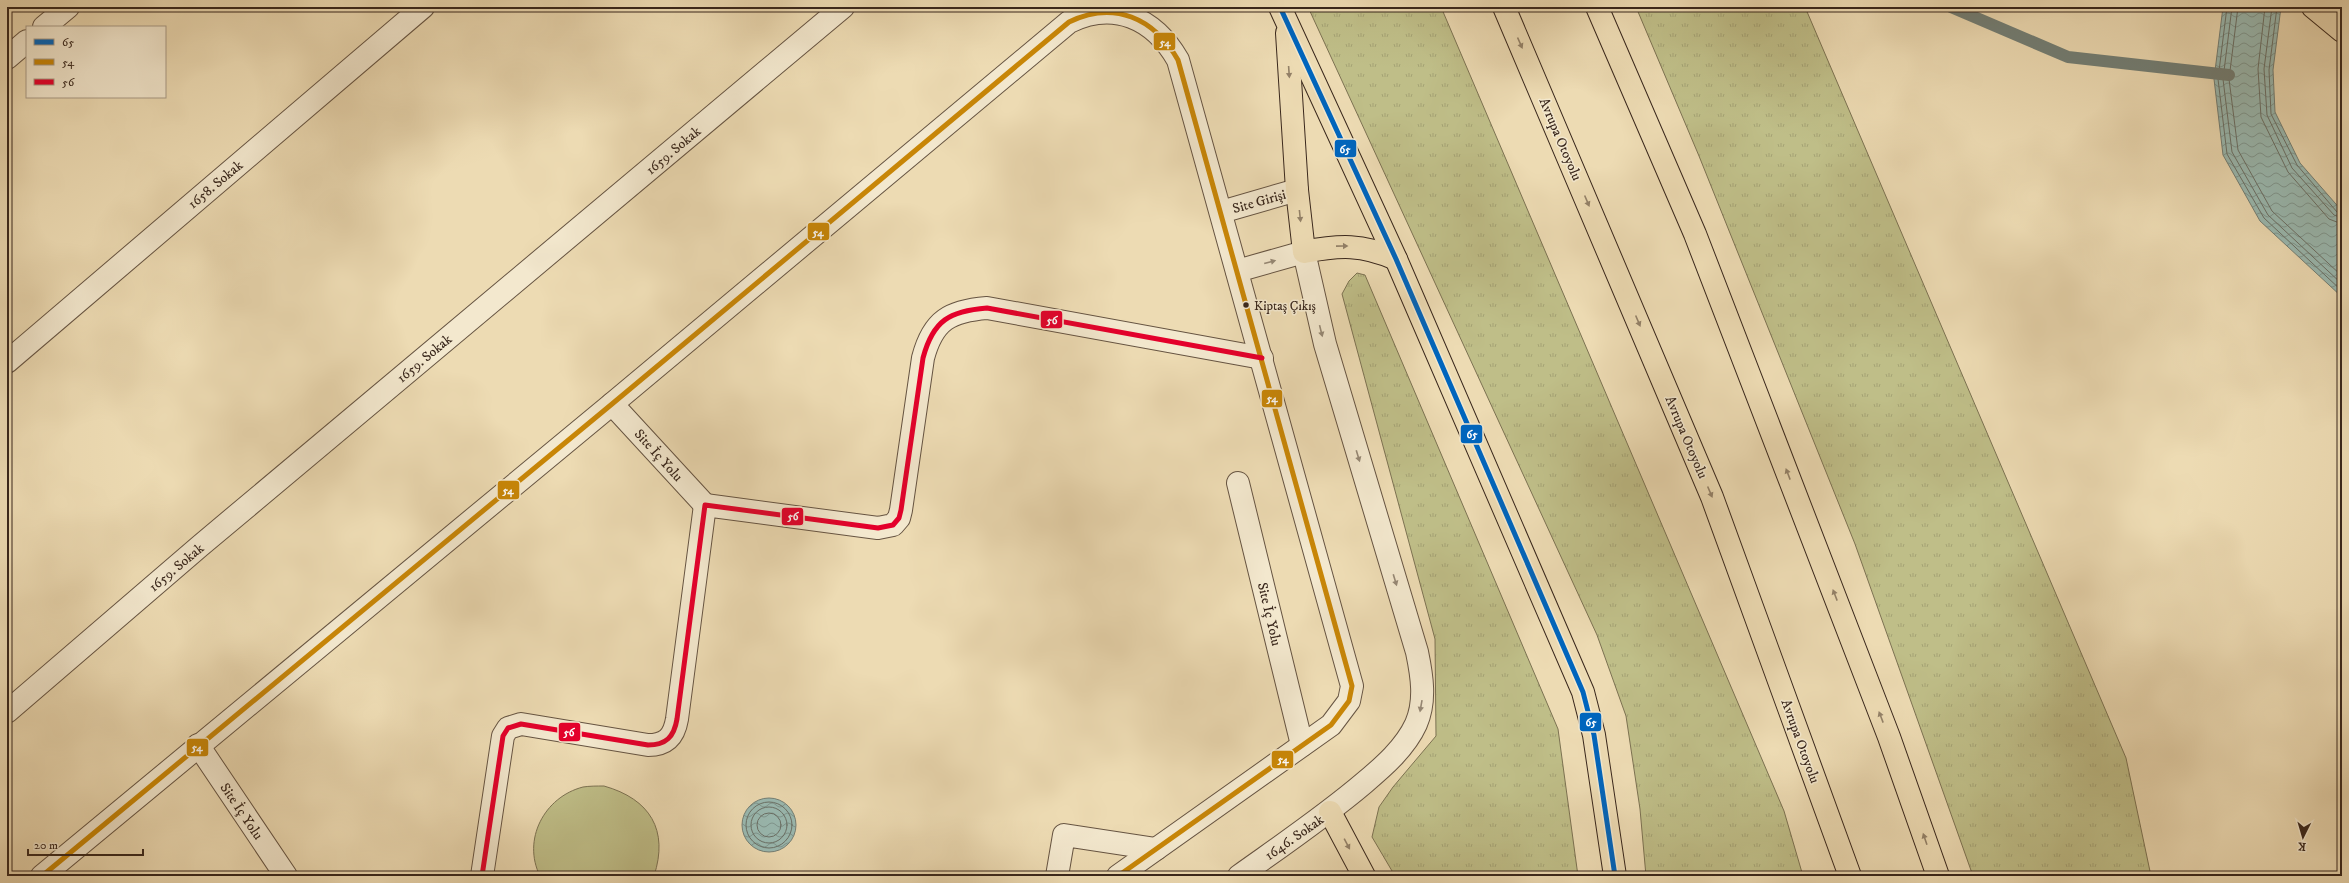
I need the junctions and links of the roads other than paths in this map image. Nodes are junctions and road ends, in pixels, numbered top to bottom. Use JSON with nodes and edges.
{"nodes":[{"id":1,"x":68,"y":7,"type":"edge"},
{"id":2,"x":424,"y":7,"type":"edge"},
{"id":3,"x":843,"y":7,"type":"edge"},
{"id":4,"x":1504,"y":7,"type":"edge"},
{"id":5,"x":1597,"y":7,"type":"edge"},
{"id":6,"x":2313,"y":7,"type":"edge"},
{"id":7,"x":1283,"y":13,"type":"edge"},
{"id":8,"x":45,"y":26,"type":"edge"},
{"id":9,"x":2342,"y":31,"type":"edge"},
{"id":10,"x":26,"y":42,"type":"edge"},
{"id":11,"x":7,"y":58,"type":"edge"},
{"id":12,"x":1297,"y":190,"type":"junction"},
{"id":13,"x":1221,"y":212,"type":"junction"},
{"id":14,"x":1304,"y":252,"type":"junction"},
{"id":15,"x":1396,"y":259,"type":"junction"},
{"id":16,"x":1237,"y":271,"type":"junction"},
{"id":17,"x":1262,"y":358,"type":"junction"},
{"id":18,"x":7,"y":362,"type":"edge"},
{"id":19,"x":612,"y":404,"type":"junction"},
{"id":20,"x":1238,"y":483,"type":"dead end"},
{"id":21,"x":705,"y":505,"type":"junction"},
{"id":22,"x":7,"y":712,"type":"edge"},
{"id":23,"x":1302,"y":745,"type":"junction"},
{"id":24,"x":198,"y":746,"type":"junction"},
{"id":25,"x":1330,"y":812,"type":"junction"},
{"id":26,"x":1156,"y":849,"type":"junction"},
{"id":27,"x":42,"y":876,"type":"edge"},
{"id":28,"x":286,"y":876,"type":"edge"},
{"id":29,"x":482,"y":876,"type":"edge"},
{"id":30,"x":1057,"y":876,"type":"edge"},
{"id":31,"x":1118,"y":876,"type":"edge"},
{"id":32,"x":1238,"y":876,"type":"edge"},
{"id":33,"x":1364,"y":876,"type":"edge"},
{"id":34,"x":1615,"y":876,"type":"edge"},
{"id":35,"x":1850,"y":876,"type":"edge"},
{"id":36,"x":1938,"y":876,"type":"edge"}],
"edges":[{"from":1,"to":8,"type":"street"},
{"from":2,"to":18,"type":"street","name":"1658. Sokak"},
{"from":3,"to":22,"type":"street","name":"1659. Sokak"},
{"from":4,"to":35,"type":"main road","name":"Avrupa Otoyolu","one_way":true},
{"from":36,"to":5,"type":"main road","one_way":true},
{"from":6,"to":9,"type":"main road"},
{"from":7,"to":12,"type":"main road","one_way":true},
{"from":7,"to":15,"type":"main road"},
{"from":10,"to":11,"type":"street"},
{"from":12,"to":13,"type":"street","name":"Site Girişi"},
{"from":12,"to":14,"type":"main road","one_way":true},
{"from":13,"to":16,"type":"street"},
{"from":13,"to":19,"type":"street"},
{"from":14,"to":15,"type":"main road","one_way":true},
{"from":16,"to":14,"type":"street","one_way":true},
{"from":14,"to":25,"type":"street","name":"1646. Sokak","one_way":true},
{"from":15,"to":34,"type":"main road"},
{"from":16,"to":17,"type":"street"},
{"from":17,"to":21,"type":"street"},
{"from":17,"to":23,"type":"street"},
{"from":19,"to":21,"type":"street","name":"Site İç Yolu"},
{"from":19,"to":24,"type":"street"},
{"from":20,"to":23,"type":"street","name":"Site İç Yolu"},
{"from":21,"to":29,"type":"street"},
{"from":23,"to":26,"type":"street"},
{"from":24,"to":27,"type":"street"},
{"from":24,"to":28,"type":"street","name":"Site İç Yolu"},
{"from":25,"to":32,"type":"street","name":"1646. Sokak"},
{"from":25,"to":33,"type":"main road","one_way":true},
{"from":26,"to":30,"type":"street"},
{"from":26,"to":31,"type":"street"}]}
